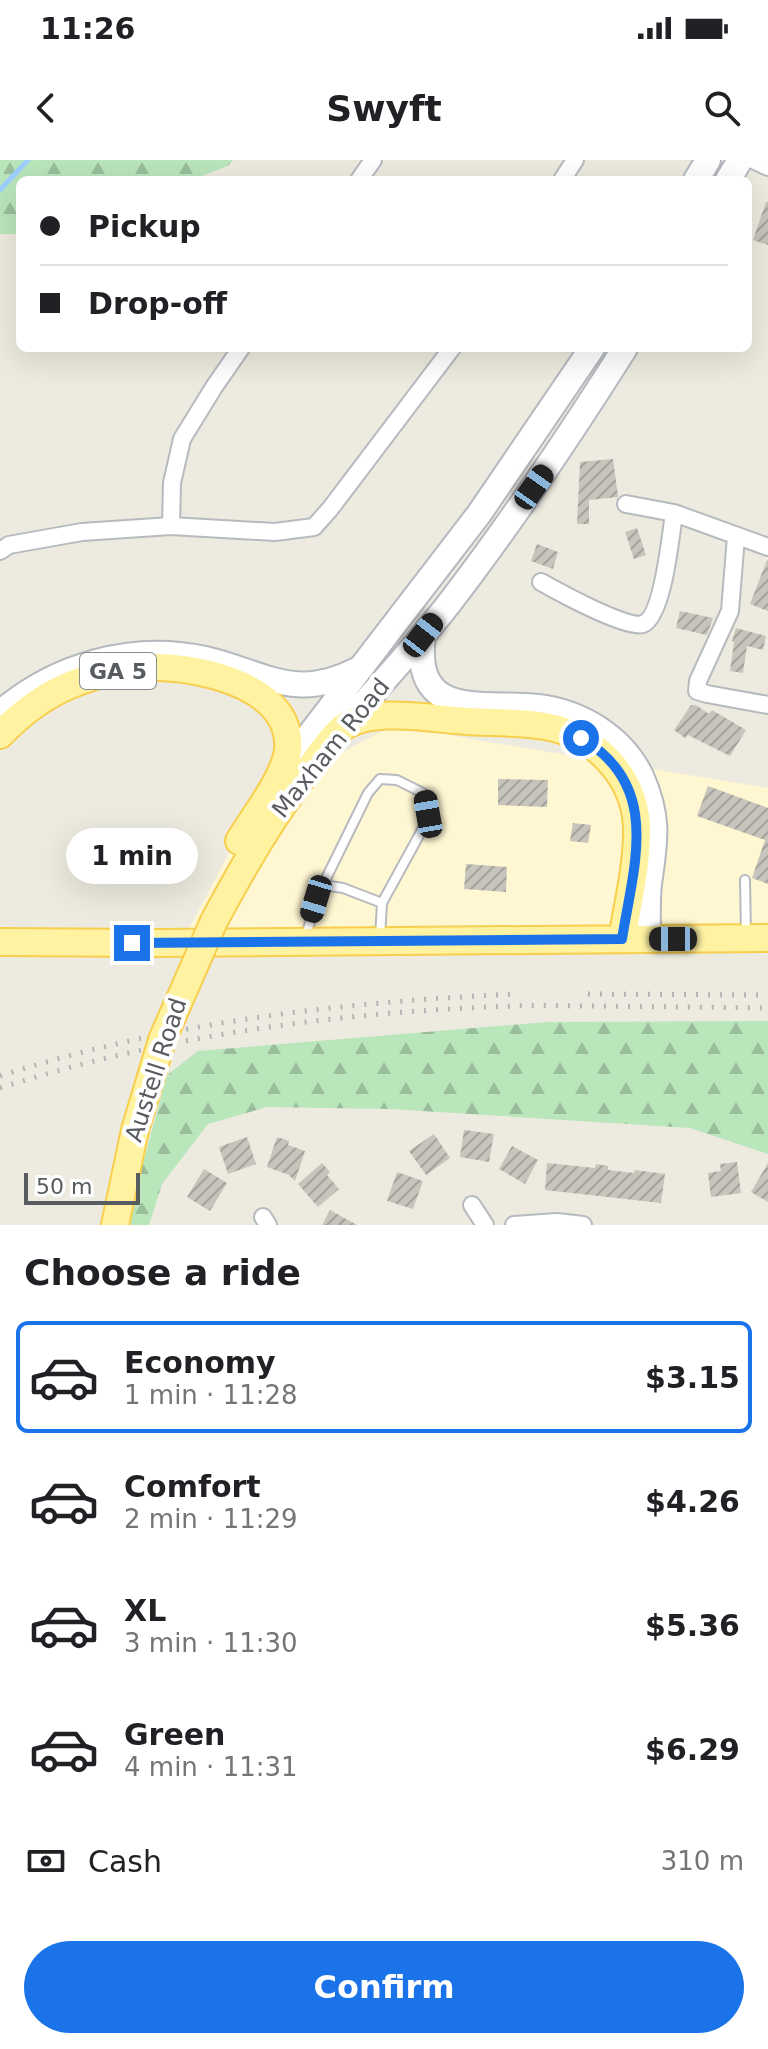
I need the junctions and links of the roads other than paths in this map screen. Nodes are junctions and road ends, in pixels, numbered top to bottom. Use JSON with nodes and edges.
{"nodes":[{"id":1,"x":753,"y":160,"type":"edge"},
{"id":2,"x":768,"y":167,"type":"edge"},
{"id":3,"x":238,"y":352,"type":"edge"},
{"id":4,"x":449,"y":352,"type":"edge"},
{"id":5,"x":589,"y":352,"type":"edge"},
{"id":6,"x":622,"y":352,"type":"edge"},
{"id":7,"x":626,"y":504,"type":"dead end"},
{"id":8,"x":674,"y":513,"type":"junction"},
{"id":9,"x":171,"y":526,"type":"junction"},
{"id":10,"x":736,"y":537,"type":"junction"},
{"id":11,"x":768,"y":547,"type":"edge"},
{"id":12,"x":0,"y":551,"type":"edge"},
{"id":13,"x":541,"y":582,"type":"dead end"},
{"id":14,"x":423,"y":635,"type":"junction"},
{"id":15,"x":359,"y":669,"type":"junction"},
{"id":16,"x":768,"y":705,"type":"edge"},
{"id":17,"x":0,"y":713,"type":"edge"},
{"id":18,"x":343,"y":727,"type":"junction"},
{"id":19,"x":0,"y":735,"type":"edge"},
{"id":20,"x":284,"y":768,"type":"junction"},
{"id":21,"x":230,"y":874,"type":"junction"},
{"id":22,"x":745,"y":880,"type":"dead end"},
{"id":23,"x":323,"y":885,"type":"junction"},
{"id":24,"x":382,"y":903,"type":"junction"},
{"id":25,"x":204,"y":921,"type":"joint"},
{"id":26,"x":757,"y":938,"type":"edge"},
{"id":27,"x":622,"y":939,"type":"junction"},
{"id":28,"x":648,"y":939,"type":"junction"},
{"id":29,"x":380,"y":941,"type":"junction"},
{"id":30,"x":0,"y":942,"type":"edge"},
{"id":31,"x":305,"y":942,"type":"junction"},
{"id":32,"x":126,"y":1130,"type":"junction"},
{"id":33,"x":472,"y":1205,"type":"dead end"},
{"id":34,"x":98,"y":1225,"type":"edge"},
{"id":35,"x":115,"y":1225,"type":"edge"},
{"id":36,"x":485,"y":1225,"type":"edge"},
{"id":37,"x":514,"y":1225,"type":"edge"},
{"id":38,"x":583,"y":1225,"type":"edge"}],
"edges":[{"from":1,"to":2,"type":"street"},
{"from":3,"to":9,"type":"street"},
{"from":4,"to":9,"type":"street"},
{"from":5,"to":15,"type":"main road","name":"Maxham Road"},
{"from":6,"to":14,"type":"main road","name":"Maxham Road"},
{"from":7,"to":8,"type":"street"},
{"from":8,"to":10,"type":"street"},
{"from":8,"to":13,"type":"street"},
{"from":9,"to":12,"type":"street"},
{"from":10,"to":11,"type":"street"},
{"from":10,"to":16,"type":"street"},
{"from":14,"to":18,"type":"main road","name":"Maxham Road"},
{"from":14,"to":28,"type":"main road"},
{"from":15,"to":17,"type":"main road"},
{"from":15,"to":20,"type":"main road","name":"Maxham Road"},
{"from":18,"to":21,"type":"main road","name":"Maxham Road"},
{"from":18,"to":27,"type":"main road"},
{"from":19,"to":20,"type":"main road","number":"GA 5"},
{"from":20,"to":21,"type":"main road","name":"Maxham Road"},
{"from":21,"to":25,"type":"main road","name":"Maxham Road"},
{"from":22,"to":26,"type":"lane"},
{"from":23,"to":24,"type":"lane"},
{"from":23,"to":24,"type":"lane"},
{"from":23,"to":31,"type":"lane"},
{"from":24,"to":29,"type":"lane"},
{"from":25,"to":32,"type":"main road","name":"Austell Road"},
{"from":26,"to":28,"type":"main road"},
{"from":27,"to":28,"type":"main road"},
{"from":27,"to":29,"type":"main road"},
{"from":29,"to":31,"type":"main road"},
{"from":30,"to":31,"type":"main road"},
{"from":32,"to":34,"type":"main road","name":"Austell Road"},
{"from":32,"to":35,"type":"main road","name":"Austell Road"},
{"from":33,"to":36,"type":"street"},
{"from":37,"to":38,"type":"street"}]}
